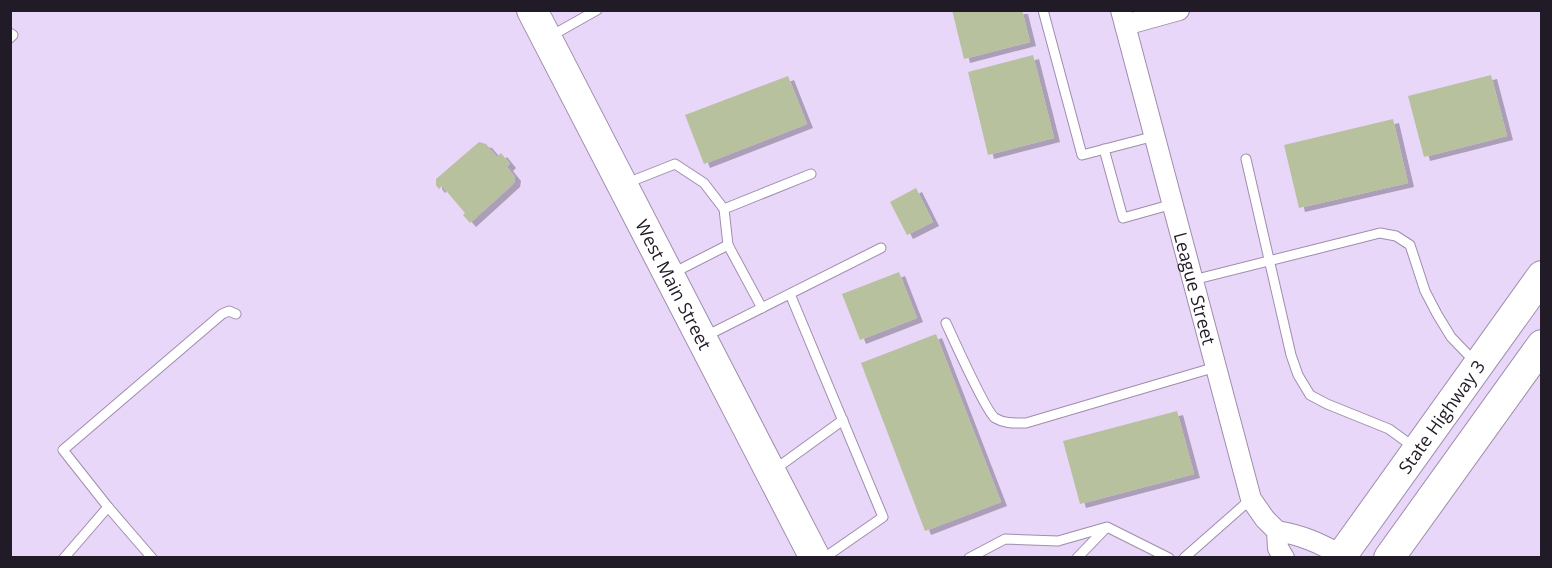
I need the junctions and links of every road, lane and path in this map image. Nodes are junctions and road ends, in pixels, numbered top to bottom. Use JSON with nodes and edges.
{"nodes":[{"id":1,"x":532,"y":10,"type":"edge"},
{"id":2,"x":597,"y":10,"type":"edge"},
{"id":3,"x":1043,"y":10,"type":"edge"},
{"id":4,"x":1179,"y":10,"type":"edge"},
{"id":5,"x":1123,"y":18,"type":"edge"},
{"id":6,"x":10,"y":33,"type":"edge"},
{"id":7,"x":10,"y":38,"type":"edge"},
{"id":8,"x":546,"y":39,"type":"junction"},
{"id":9,"x":1155,"y":135,"type":"junction"},
{"id":10,"x":1104,"y":149,"type":"junction"},
{"id":11,"x":1246,"y":159,"type":"dead end"},
{"id":12,"x":811,"y":174,"type":"dead end"},
{"id":13,"x":622,"y":184,"type":"junction"},
{"id":14,"x":1173,"y":204,"type":"junction"},
{"id":15,"x":724,"y":209,"type":"junction"},
{"id":16,"x":728,"y":245,"type":"junction"},
{"id":17,"x":881,"y":248,"type":"dead end"},
{"id":18,"x":1269,"y":261,"type":"junction"},
{"id":19,"x":669,"y":275,"type":"junction"},
{"id":20,"x":1193,"y":280,"type":"junction"},
{"id":21,"x":1537,"y":292,"type":"edge"},
{"id":22,"x":790,"y":294,"type":"junction"},
{"id":23,"x":762,"y":308,"type":"junction"},
{"id":24,"x":236,"y":314,"type":"dead end"},
{"id":25,"x":946,"y":323,"type":"dead end"},
{"id":26,"x":702,"y":338,"type":"junction"},
{"id":27,"x":1542,"y":345,"type":"edge"},
{"id":28,"x":1478,"y":365,"type":"junction"},
{"id":29,"x":1216,"y":367,"type":"junction"},
{"id":30,"x":843,"y":420,"type":"junction"},
{"id":31,"x":1417,"y":450,"type":"junction"},
{"id":32,"x":771,"y":472,"type":"junction"},
{"id":33,"x":1251,"y":499,"type":"junction"},
{"id":34,"x":108,"y":507,"type":"junction"},
{"id":35,"x":1107,"y":527,"type":"junction"},
{"id":36,"x":1276,"y":531,"type":"junction"},
{"id":37,"x":1341,"y":556,"type":"edge"},
{"id":38,"x":64,"y":558,"type":"edge"},
{"id":39,"x":152,"y":558,"type":"edge"},
{"id":40,"x":815,"y":558,"type":"edge"},
{"id":41,"x":824,"y":558,"type":"edge"},
{"id":42,"x":969,"y":558,"type":"edge"},
{"id":43,"x":1077,"y":558,"type":"edge"},
{"id":44,"x":1169,"y":558,"type":"edge"},
{"id":45,"x":1184,"y":558,"type":"edge"},
{"id":46,"x":1284,"y":558,"type":"edge"},
{"id":47,"x":1389,"y":558,"type":"edge"}],
"edges":[{"from":1,"to":8,"type":"main road","name":"West Main Street"},
{"from":2,"to":8,"type":"lane"},
{"from":3,"to":10,"type":"lane"},
{"from":4,"to":5,"type":"street"},
{"from":5,"to":9,"type":"street","name":"League Street"},
{"from":6,"to":7,"type":"lane"},
{"from":8,"to":13,"type":"main road","name":"West Main Street"},
{"from":9,"to":10,"type":"lane"},
{"from":9,"to":14,"type":"street","name":"League Street"},
{"from":10,"to":14,"type":"lane"},
{"from":11,"to":18,"type":"lane"},
{"from":12,"to":15,"type":"lane"},
{"from":13,"to":15,"type":"lane"},
{"from":13,"to":19,"type":"main road","name":"West Main Street"},
{"from":14,"to":20,"type":"street","name":"League Street"},
{"from":15,"to":16,"type":"lane"},
{"from":16,"to":19,"type":"lane"},
{"from":16,"to":23,"type":"lane"},
{"from":17,"to":22,"type":"lane"},
{"from":18,"to":20,"type":"lane"},
{"from":18,"to":28,"type":"lane"},
{"from":18,"to":31,"type":"lane"},
{"from":19,"to":26,"type":"main road","name":"West Main Street"},
{"from":20,"to":29,"type":"street","name":"League Street"},
{"from":21,"to":28,"type":"main road","name":"State Highway 3"},
{"from":22,"to":23,"type":"lane"},
{"from":22,"to":30,"type":"lane"},
{"from":23,"to":26,"type":"lane"},
{"from":24,"to":34,"type":"lane"},
{"from":25,"to":29,"type":"lane"},
{"from":26,"to":32,"type":"main road","name":"West Main Street"},
{"from":27,"to":47,"type":"main road"},
{"from":28,"to":31,"type":"main road","name":"State Highway 3"},
{"from":29,"to":33,"type":"street","name":"League Street"},
{"from":30,"to":32,"type":"lane"},
{"from":30,"to":41,"type":"lane"},
{"from":31,"to":37,"type":"main road","name":"State Highway 3"},
{"from":32,"to":40,"type":"main road","name":"West Main Street"},
{"from":33,"to":36,"type":"street","name":"League Street"},
{"from":33,"to":45,"type":"lane"},
{"from":34,"to":38,"type":"lane"},
{"from":34,"to":39,"type":"lane"},
{"from":35,"to":42,"type":"lane"},
{"from":35,"to":43,"type":"lane"},
{"from":35,"to":44,"type":"lane"},
{"from":36,"to":37,"type":"street"},
{"from":36,"to":46,"type":"street","name":"League Street"}]}
